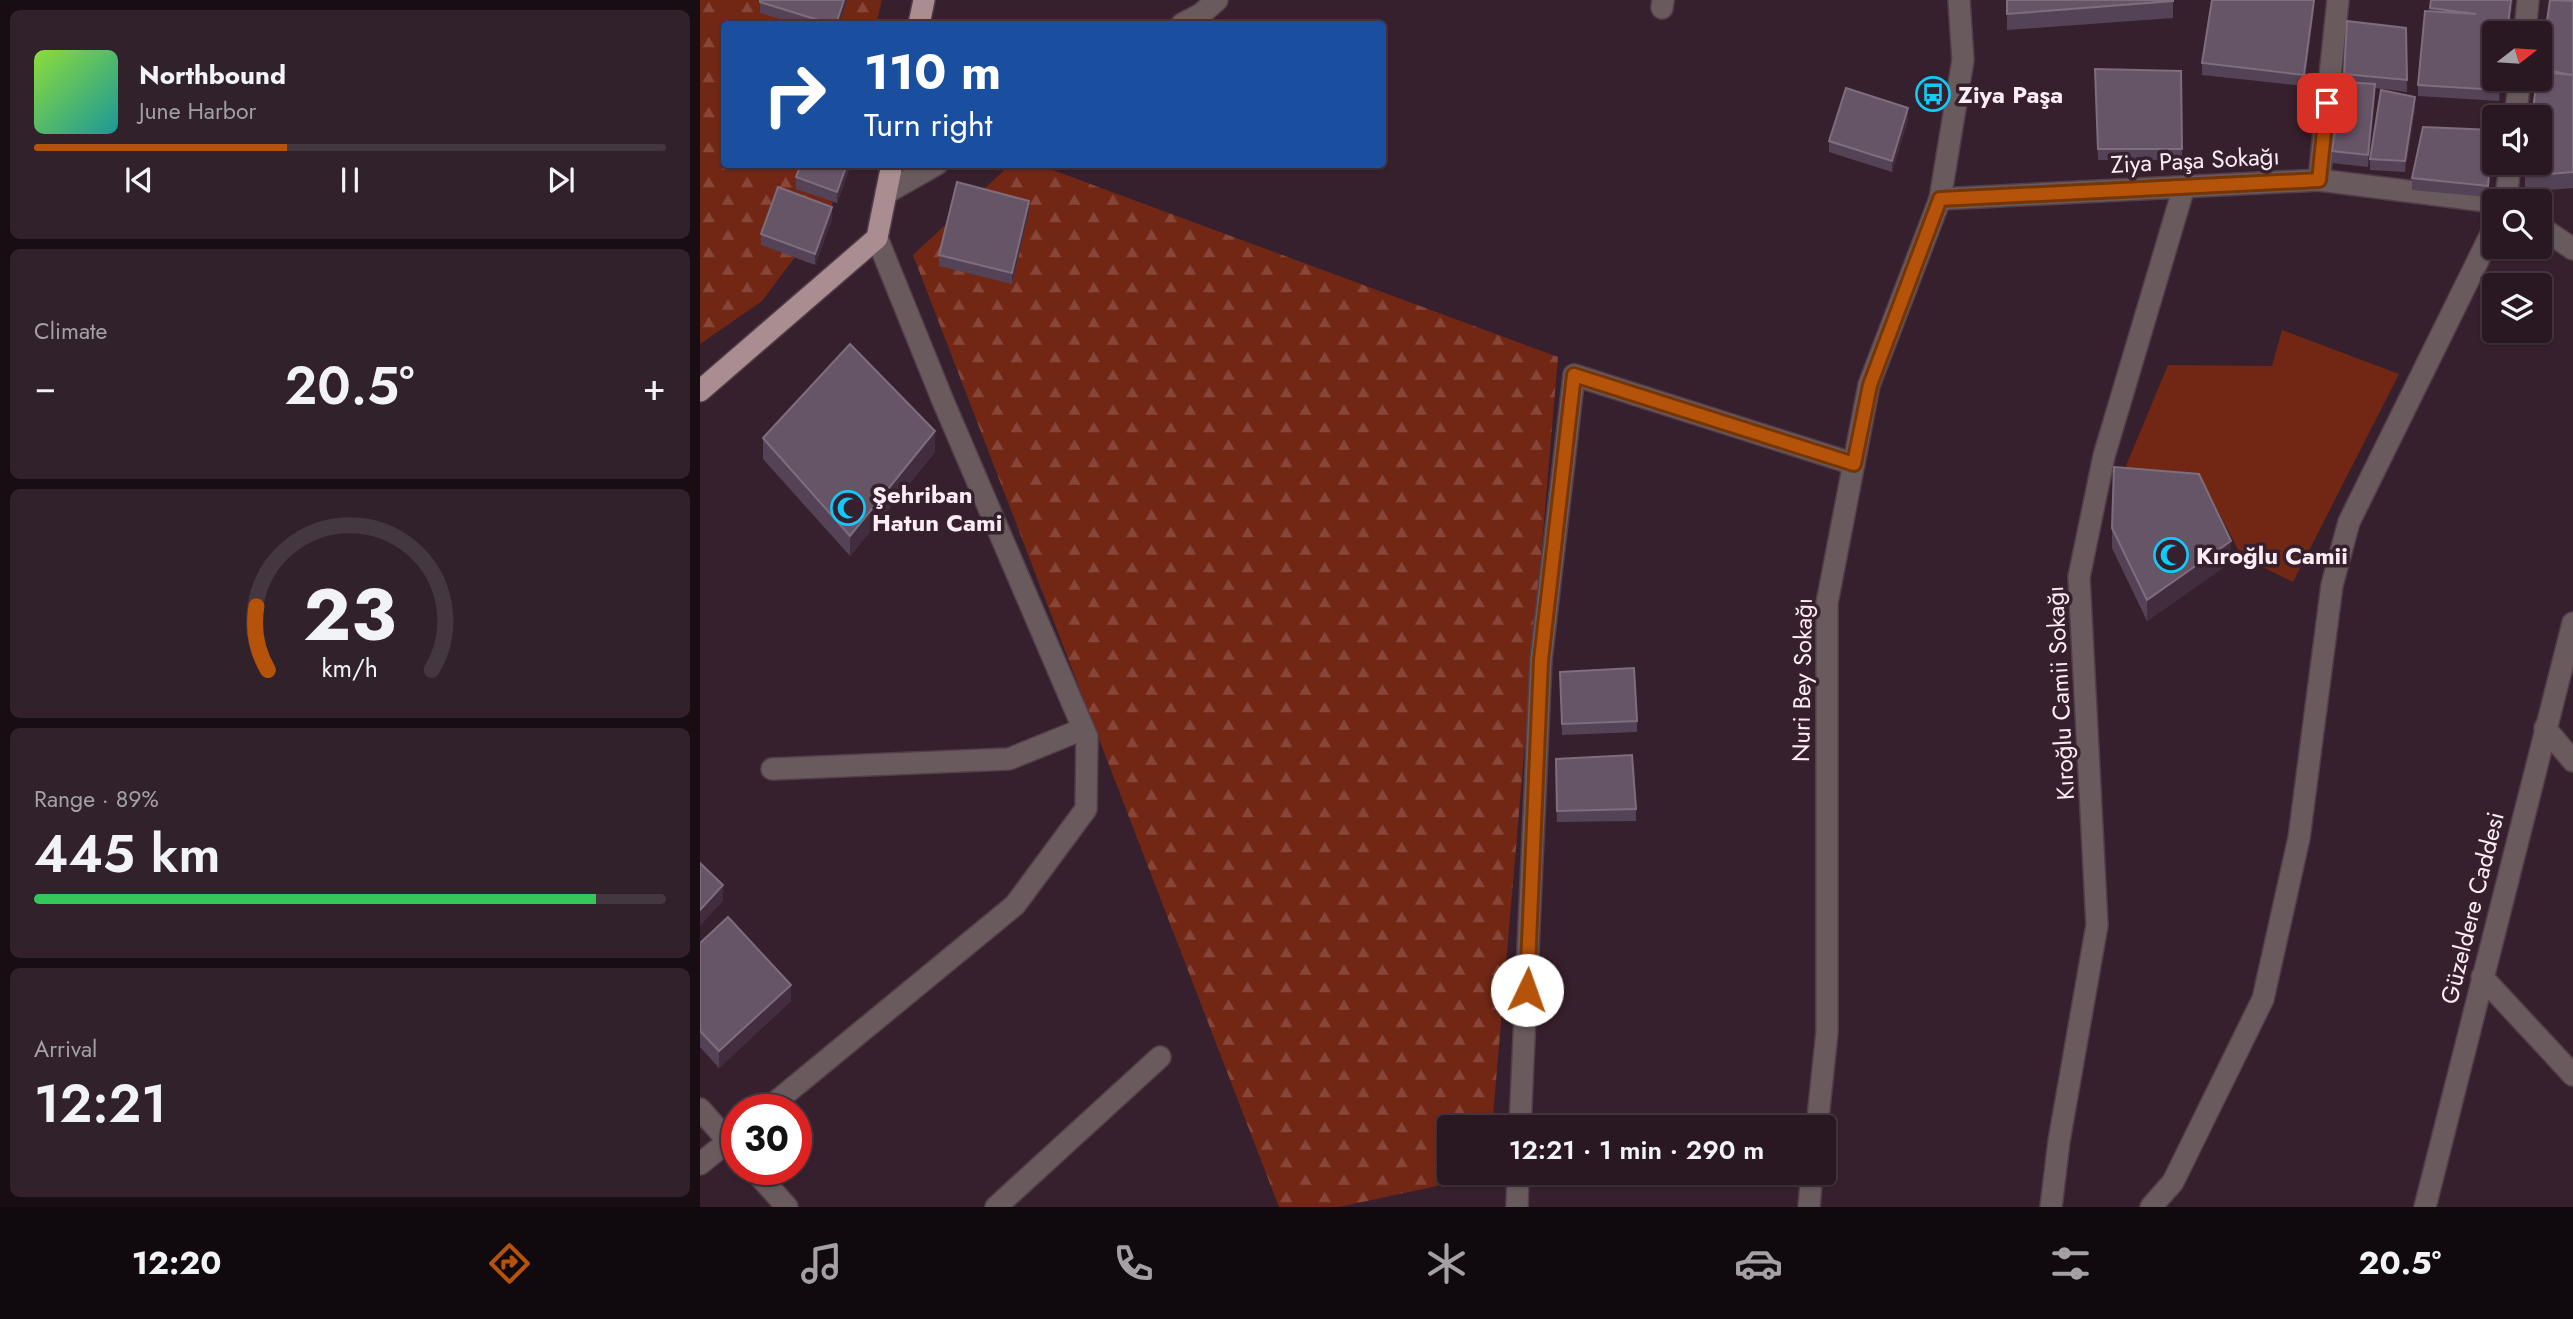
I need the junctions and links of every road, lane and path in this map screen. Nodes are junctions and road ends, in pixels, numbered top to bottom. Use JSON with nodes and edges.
{"nodes":[{"id":1,"x":924,"y":0,"type":"edge"},
{"id":2,"x":1217,"y":0,"type":"edge"},
{"id":3,"x":1959,"y":0,"type":"edge"},
{"id":4,"x":2338,"y":0,"type":"edge"},
{"id":5,"x":2528,"y":0,"type":"edge"},
{"id":6,"x":920,"y":21,"type":"edge"},
{"id":7,"x":1188,"y":21,"type":"edge"},
{"id":8,"x":2526,"y":21,"type":"edge"},
{"id":9,"x":891,"y":168,"type":"edge"},
{"id":10,"x":930,"y":168,"type":"edge"},
{"id":11,"x":2319,"y":180,"type":"junction"},
{"id":12,"x":2184,"y":187,"type":"junction"},
{"id":13,"x":886,"y":193,"type":"junction"},
{"id":14,"x":1940,"y":199,"type":"junction"},
{"id":15,"x":2482,"y":200,"type":"edge"},
{"id":16,"x":2552,"y":235,"type":"edge"},
{"id":17,"x":877,"y":238,"type":"junction"},
{"id":18,"x":2573,"y":249,"type":"edge"},
{"id":19,"x":2482,"y":252,"type":"edge"},
{"id":20,"x":700,"y":391,"type":"edge"},
{"id":21,"x":1854,"y":464,"type":"junction"},
{"id":22,"x":2573,"y":624,"type":"edge"},
{"id":23,"x":2545,"y":728,"type":"junction"},
{"id":24,"x":1083,"y":729,"type":"junction"},
{"id":25,"x":2573,"y":761,"type":"edge"},
{"id":26,"x":772,"y":769,"type":"dead end"},
{"id":27,"x":2482,"y":977,"type":"junction"},
{"id":28,"x":1160,"y":1057,"type":"dead end"},
{"id":29,"x":2573,"y":1075,"type":"edge"},
{"id":30,"x":785,"y":1094,"type":"edge"},
{"id":31,"x":700,"y":1109,"type":"edge"},
{"id":32,"x":1521,"y":1115,"type":"edge"},
{"id":33,"x":1818,"y":1115,"type":"edge"},
{"id":34,"x":721,"y":1129,"type":"edge"},
{"id":35,"x":721,"y":1150,"type":"edge"},
{"id":36,"x":700,"y":1164,"type":"edge"},
{"id":37,"x":767,"y":1185,"type":"edge"},
{"id":38,"x":1515,"y":1185,"type":"edge"},
{"id":39,"x":1811,"y":1185,"type":"edge"},
{"id":40,"x":1510,"y":1206,"type":"edge"},
{"id":41,"x":787,"y":1207,"type":"edge"},
{"id":42,"x":996,"y":1207,"type":"edge"},
{"id":43,"x":1809,"y":1207,"type":"edge"},
{"id":44,"x":2051,"y":1207,"type":"edge"},
{"id":45,"x":2151,"y":1207,"type":"edge"},
{"id":46,"x":2424,"y":1207,"type":"edge"}],
"edges":[{"from":1,"to":6,"type":"main road"},
{"from":2,"to":7,"type":"street"},
{"from":3,"to":14,"type":"street","name":"Nuri Bey Sokağı"},
{"from":4,"to":11,"type":"street"},
{"from":5,"to":8,"type":"street"},
{"from":9,"to":13,"type":"main road"},
{"from":10,"to":13,"type":"street"},
{"from":11,"to":12,"type":"street","name":"Ziya Paşa Sokağı"},
{"from":11,"to":15,"type":"street","name":"Ziya Paşa Sokağı"},
{"from":12,"to":14,"type":"street","name":"Ziya Paşa Sokağı"},
{"from":12,"to":44,"type":"street","name":"Kıroğlu Camii Sokağı"},
{"from":13,"to":17,"type":"main road"},
{"from":14,"to":21,"type":"street","name":"Nuri Bey Sokağı"},
{"from":16,"to":18,"type":"street"},
{"from":17,"to":20,"type":"main road"},
{"from":17,"to":24,"type":"street"},
{"from":19,"to":45,"type":"street"},
{"from":21,"to":32,"type":"street"},
{"from":21,"to":33,"type":"street","name":"Nuri Bey Sokağı"},
{"from":22,"to":23,"type":"street","name":"Güzeldere Caddesi"},
{"from":23,"to":25,"type":"street"},
{"from":23,"to":27,"type":"street","name":"Güzeldere Caddesi"},
{"from":24,"to":26,"type":"street"},
{"from":24,"to":30,"type":"street"},
{"from":27,"to":29,"type":"street"},
{"from":27,"to":46,"type":"street","name":"Güzeldere Caddesi"},
{"from":28,"to":42,"type":"street"},
{"from":31,"to":34,"type":"street"},
{"from":35,"to":36,"type":"street"},
{"from":37,"to":41,"type":"street"},
{"from":38,"to":40,"type":"street"},
{"from":39,"to":43,"type":"street"}]}
